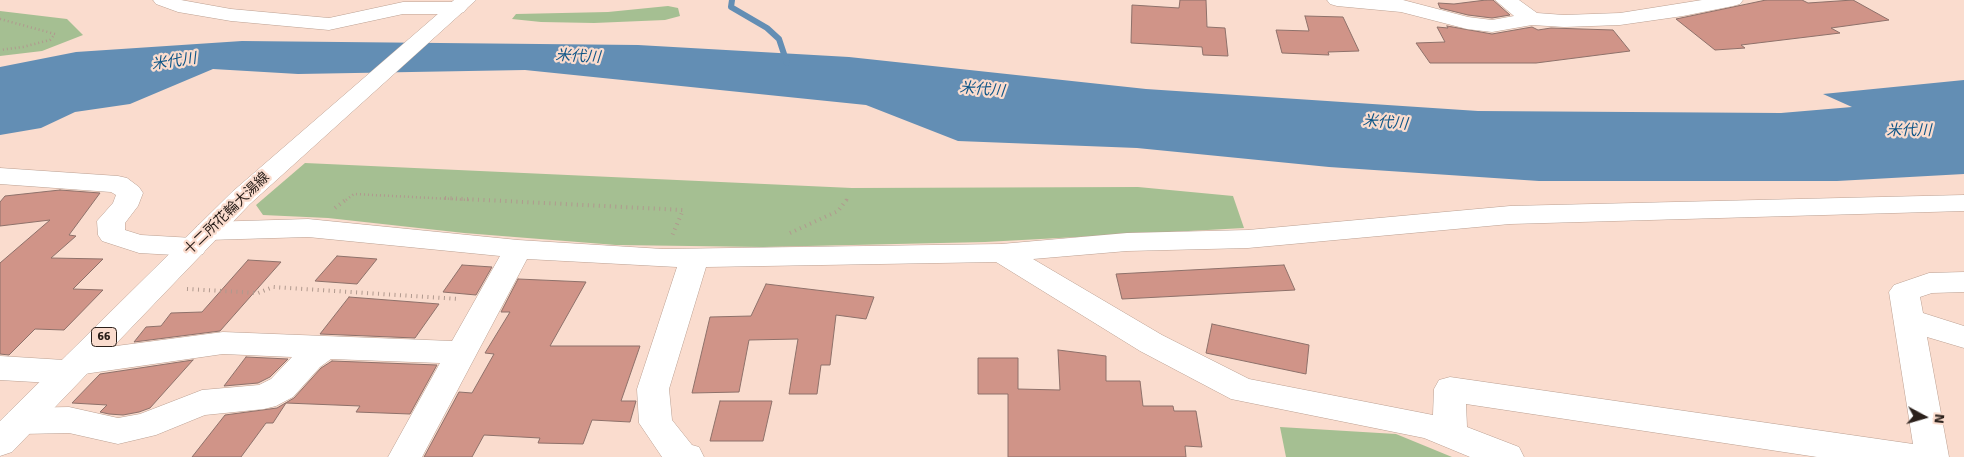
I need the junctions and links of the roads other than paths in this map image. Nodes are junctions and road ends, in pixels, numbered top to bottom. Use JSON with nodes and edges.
{"nodes":[{"id":1,"x":163,"y":0,"type":"edge"},
{"id":2,"x":1337,"y":0,"type":"edge"},
{"id":3,"x":1506,"y":0,"type":"edge"},
{"id":4,"x":1733,"y":0,"type":"edge"},
{"id":5,"x":462,"y":4,"type":"edge"},
{"id":6,"x":1532,"y":19,"type":"junction"},
{"id":7,"x":0,"y":176,"type":"edge"},
{"id":8,"x":1964,"y":203,"type":"edge"},
{"id":9,"x":200,"y":240,"type":"junction"},
{"id":10,"x":518,"y":250,"type":"junction"},
{"id":11,"x":1001,"y":253,"type":"junction"},
{"id":12,"x":694,"y":257,"type":"junction"},
{"id":13,"x":1964,"y":282,"type":"edge"},
{"id":14,"x":1909,"y":320,"type":"junction"},
{"id":15,"x":1964,"y":337,"type":"edge"},
{"id":16,"x":325,"y":347,"type":"junction"},
{"id":17,"x":462,"y":353,"type":"junction"},
{"id":18,"x":0,"y":368,"type":"edge"},
{"id":19,"x":73,"y":368,"type":"junction"},
{"id":20,"x":10,"y":431,"type":"edge"},
{"id":21,"x":1450,"y":435,"type":"junction"},
{"id":22,"x":405,"y":457,"type":"edge"},
{"id":23,"x":687,"y":457,"type":"edge"},
{"id":24,"x":1507,"y":457,"type":"edge"},
{"id":25,"x":1909,"y":457,"type":"edge"},
{"id":26,"x":1932,"y":457,"type":"edge"}],
"edges":[{"from":1,"to":5,"type":"street"},
{"from":2,"to":6,"type":"street"},
{"from":3,"to":6,"type":"street"},
{"from":4,"to":6,"type":"street"},
{"from":5,"to":9,"type":"street","name":"十二所花輪大湯線","number":"66"},
{"from":7,"to":9,"type":"street"},
{"from":8,"to":11,"type":"street"},
{"from":9,"to":10,"type":"street"},
{"from":9,"to":19,"type":"street","name":"十二所花輪大湯線","number":"66"},
{"from":10,"to":12,"type":"street"},
{"from":10,"to":17,"type":"street"},
{"from":11,"to":12,"type":"street"},
{"from":11,"to":21,"type":"street"},
{"from":12,"to":23,"type":"street"},
{"from":13,"to":14,"type":"street"},
{"from":14,"to":15,"type":"street"},
{"from":14,"to":26,"type":"street"},
{"from":16,"to":17,"type":"street"},
{"from":16,"to":19,"type":"street"},
{"from":16,"to":20,"type":"street"},
{"from":17,"to":22,"type":"street"},
{"from":18,"to":19,"type":"street"},
{"from":19,"to":20,"type":"street","name":"十二所花輪大湯線","number":"66"},
{"from":21,"to":24,"type":"street"},
{"from":21,"to":25,"type":"street"}]}
